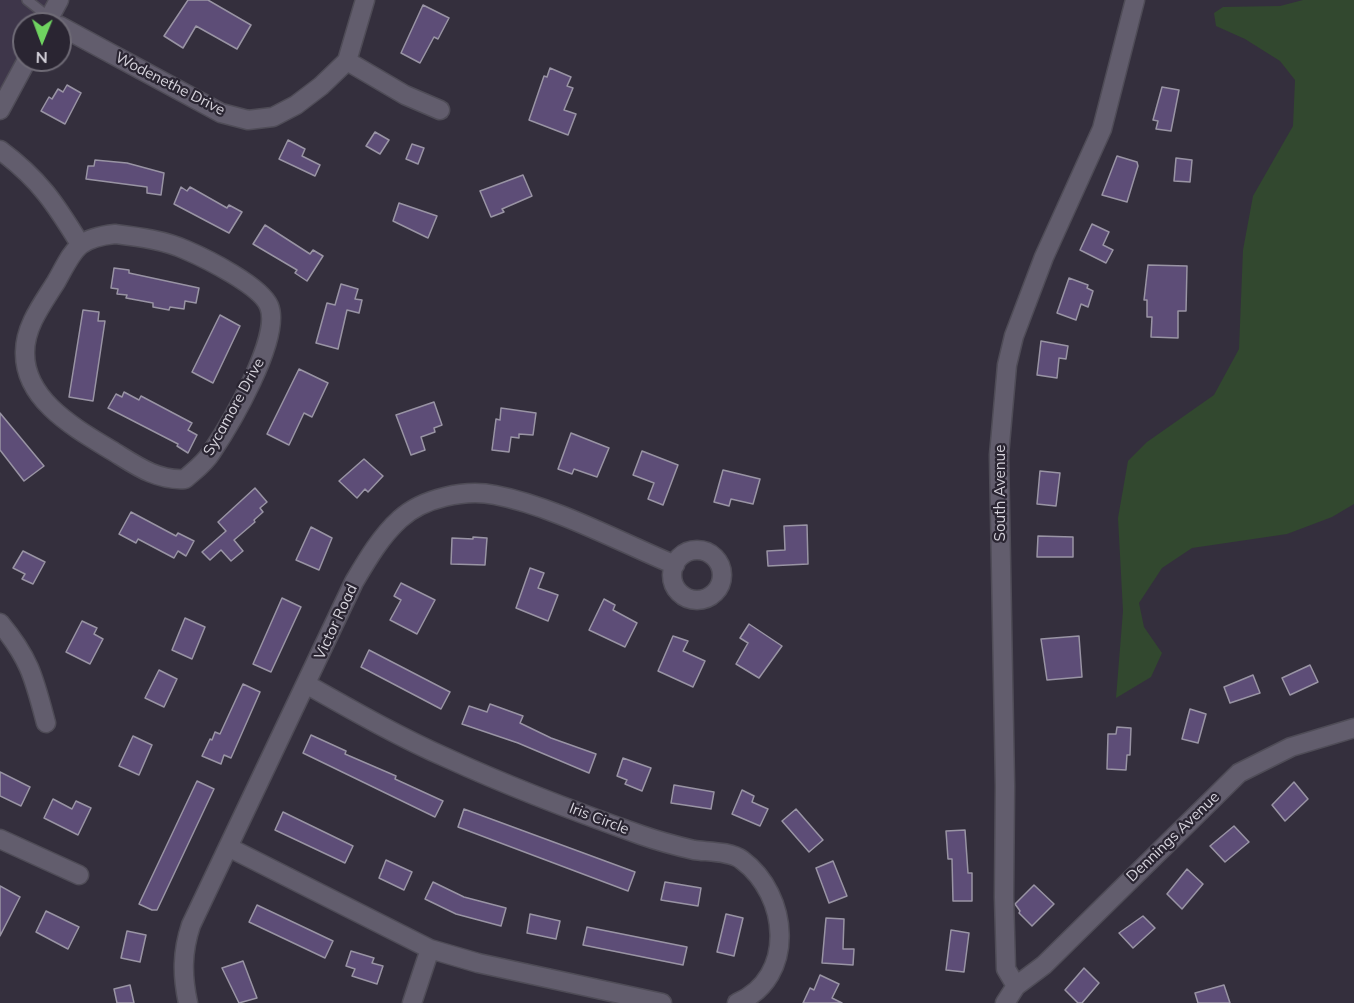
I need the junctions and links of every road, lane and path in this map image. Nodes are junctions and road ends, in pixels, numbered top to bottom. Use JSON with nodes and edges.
{"nodes":[{"id":1,"x":27,"y":0,"type":"edge"},
{"id":2,"x":365,"y":0,"type":"edge"},
{"id":3,"x":1135,"y":0,"type":"edge"},
{"id":4,"x":41,"y":12,"type":"edge"},
{"id":5,"x":72,"y":33,"type":"edge"},
{"id":6,"x":347,"y":61,"type":"junction"},
{"id":7,"x":21,"y":72,"type":"edge"},
{"id":8,"x":0,"y":110,"type":"edge"},
{"id":9,"x":440,"y":110,"type":"dead end"},
{"id":10,"x":0,"y":150,"type":"edge"},
{"id":11,"x":80,"y":244,"type":"junction"},
{"id":12,"x":675,"y":565,"type":"dead end"},
{"id":13,"x":0,"y":622,"type":"edge"},
{"id":14,"x":306,"y":684,"type":"junction"},
{"id":15,"x":46,"y":723,"type":"dead end"},
{"id":16,"x":1354,"y":728,"type":"edge"},
{"id":17,"x":0,"y":839,"type":"edge"},
{"id":18,"x":228,"y":847,"type":"junction"},
{"id":19,"x":78,"y":875,"type":"dead end"},
{"id":20,"x":430,"y":948,"type":"junction"},
{"id":21,"x":1017,"y":986,"type":"junction"},
{"id":22,"x":188,"y":1003,"type":"edge"},
{"id":23,"x":412,"y":1003,"type":"edge"},
{"id":24,"x":662,"y":1003,"type":"edge"},
{"id":25,"x":738,"y":1003,"type":"edge"},
{"id":26,"x":1005,"y":1003,"type":"edge"}],
"edges":[{"from":1,"to":4,"type":"lane"},
{"from":2,"to":6,"type":"street"},
{"from":3,"to":21,"type":"street","name":"South Avenue"},
{"from":5,"to":6,"type":"street","name":"Wodenethe Drive"},
{"from":6,"to":9,"type":"street"},
{"from":7,"to":8,"type":"street"},
{"from":10,"to":11,"type":"street"},
{"from":11,"to":11,"type":"street","name":"Sycamore Drive"},
{"from":12,"to":14,"type":"street","name":"Victor Road"},
{"from":13,"to":15,"type":"street"},
{"from":14,"to":18,"type":"street","name":"Victor Road"},
{"from":14,"to":25,"type":"street","name":"Iris Circle"},
{"from":16,"to":21,"type":"street","name":"Dennings Avenue"},
{"from":17,"to":19,"type":"street"},
{"from":18,"to":20,"type":"street"},
{"from":18,"to":22,"type":"street","name":"Victor Road"},
{"from":20,"to":23,"type":"street"},
{"from":20,"to":24,"type":"street"},
{"from":21,"to":26,"type":"street"}]}
